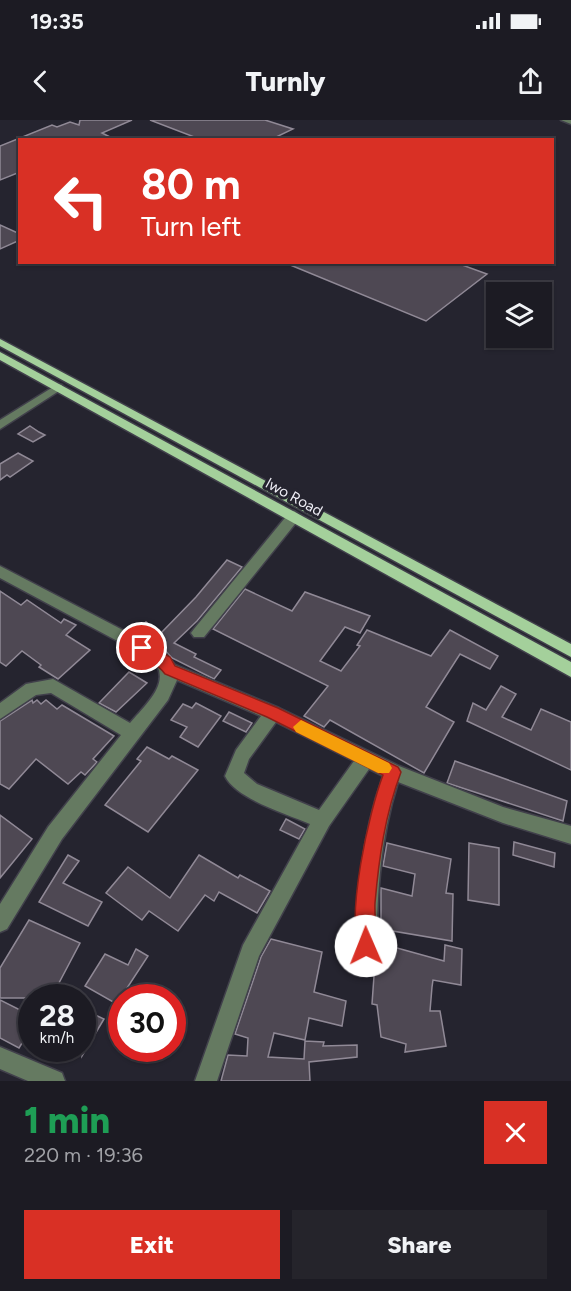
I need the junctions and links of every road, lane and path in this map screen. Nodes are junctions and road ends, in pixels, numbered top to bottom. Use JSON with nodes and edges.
{"nodes":[{"id":1,"x":565,"y":120,"type":"edge"},
{"id":2,"x":571,"y":122,"type":"edge"},
{"id":3,"x":0,"y":342,"type":"edge"},
{"id":4,"x":0,"y":355,"type":"edge"},
{"id":5,"x":58,"y":387,"type":"junction"},
{"id":6,"x":93,"y":391,"type":"junction"},
{"id":7,"x":80,"y":398,"type":"junction"},
{"id":8,"x":0,"y":425,"type":"edge"},
{"id":9,"x":294,"y":516,"type":"junction"},
{"id":10,"x":0,"y":571,"type":"edge"},
{"id":11,"x":199,"y":633,"type":"dead end"},
{"id":12,"x":571,"y":651,"type":"edge"},
{"id":13,"x":170,"y":670,"type":"junction"},
{"id":14,"x":571,"y":670,"type":"edge"},
{"id":15,"x":0,"y":712,"type":"edge"},
{"id":16,"x":273,"y":713,"type":"junction"},
{"id":17,"x":133,"y":734,"type":"junction"},
{"id":18,"x":366,"y":759,"type":"junction"},
{"id":19,"x":393,"y":772,"type":"junction"},
{"id":20,"x":322,"y":820,"type":"junction"},
{"id":21,"x":571,"y":835,"type":"edge"},
{"id":22,"x":0,"y":922,"type":"edge"},
{"id":23,"x":367,"y":966,"type":"dead end"},
{"id":24,"x":0,"y":1058,"type":"edge"},
{"id":25,"x":54,"y":1081,"type":"edge"},
{"id":26,"x":206,"y":1081,"type":"edge"}],
"edges":[{"from":1,"to":2,"type":"street"},
{"from":3,"to":6,"type":"main road","name":"Iwo Road"},
{"from":4,"to":5,"type":"main road","name":"Iwo Road"},
{"from":5,"to":7,"type":"main road","name":"Iwo Road"},
{"from":5,"to":8,"type":"street"},
{"from":6,"to":7,"type":"main road"},
{"from":6,"to":12,"type":"main road","name":"Iwo Road"},
{"from":7,"to":9,"type":"main road","name":"Iwo Road"},
{"from":9,"to":11,"type":"street"},
{"from":9,"to":14,"type":"main road","name":"Iwo Road"},
{"from":10,"to":13,"type":"street"},
{"from":13,"to":16,"type":"street"},
{"from":13,"to":17,"type":"street"},
{"from":15,"to":17,"type":"street"},
{"from":16,"to":18,"type":"street"},
{"from":16,"to":20,"type":"street"},
{"from":17,"to":22,"type":"street"},
{"from":18,"to":19,"type":"street"},
{"from":18,"to":20,"type":"street"},
{"from":19,"to":21,"type":"street"},
{"from":19,"to":23,"type":"street"},
{"from":20,"to":26,"type":"street"},
{"from":24,"to":25,"type":"street"}]}
